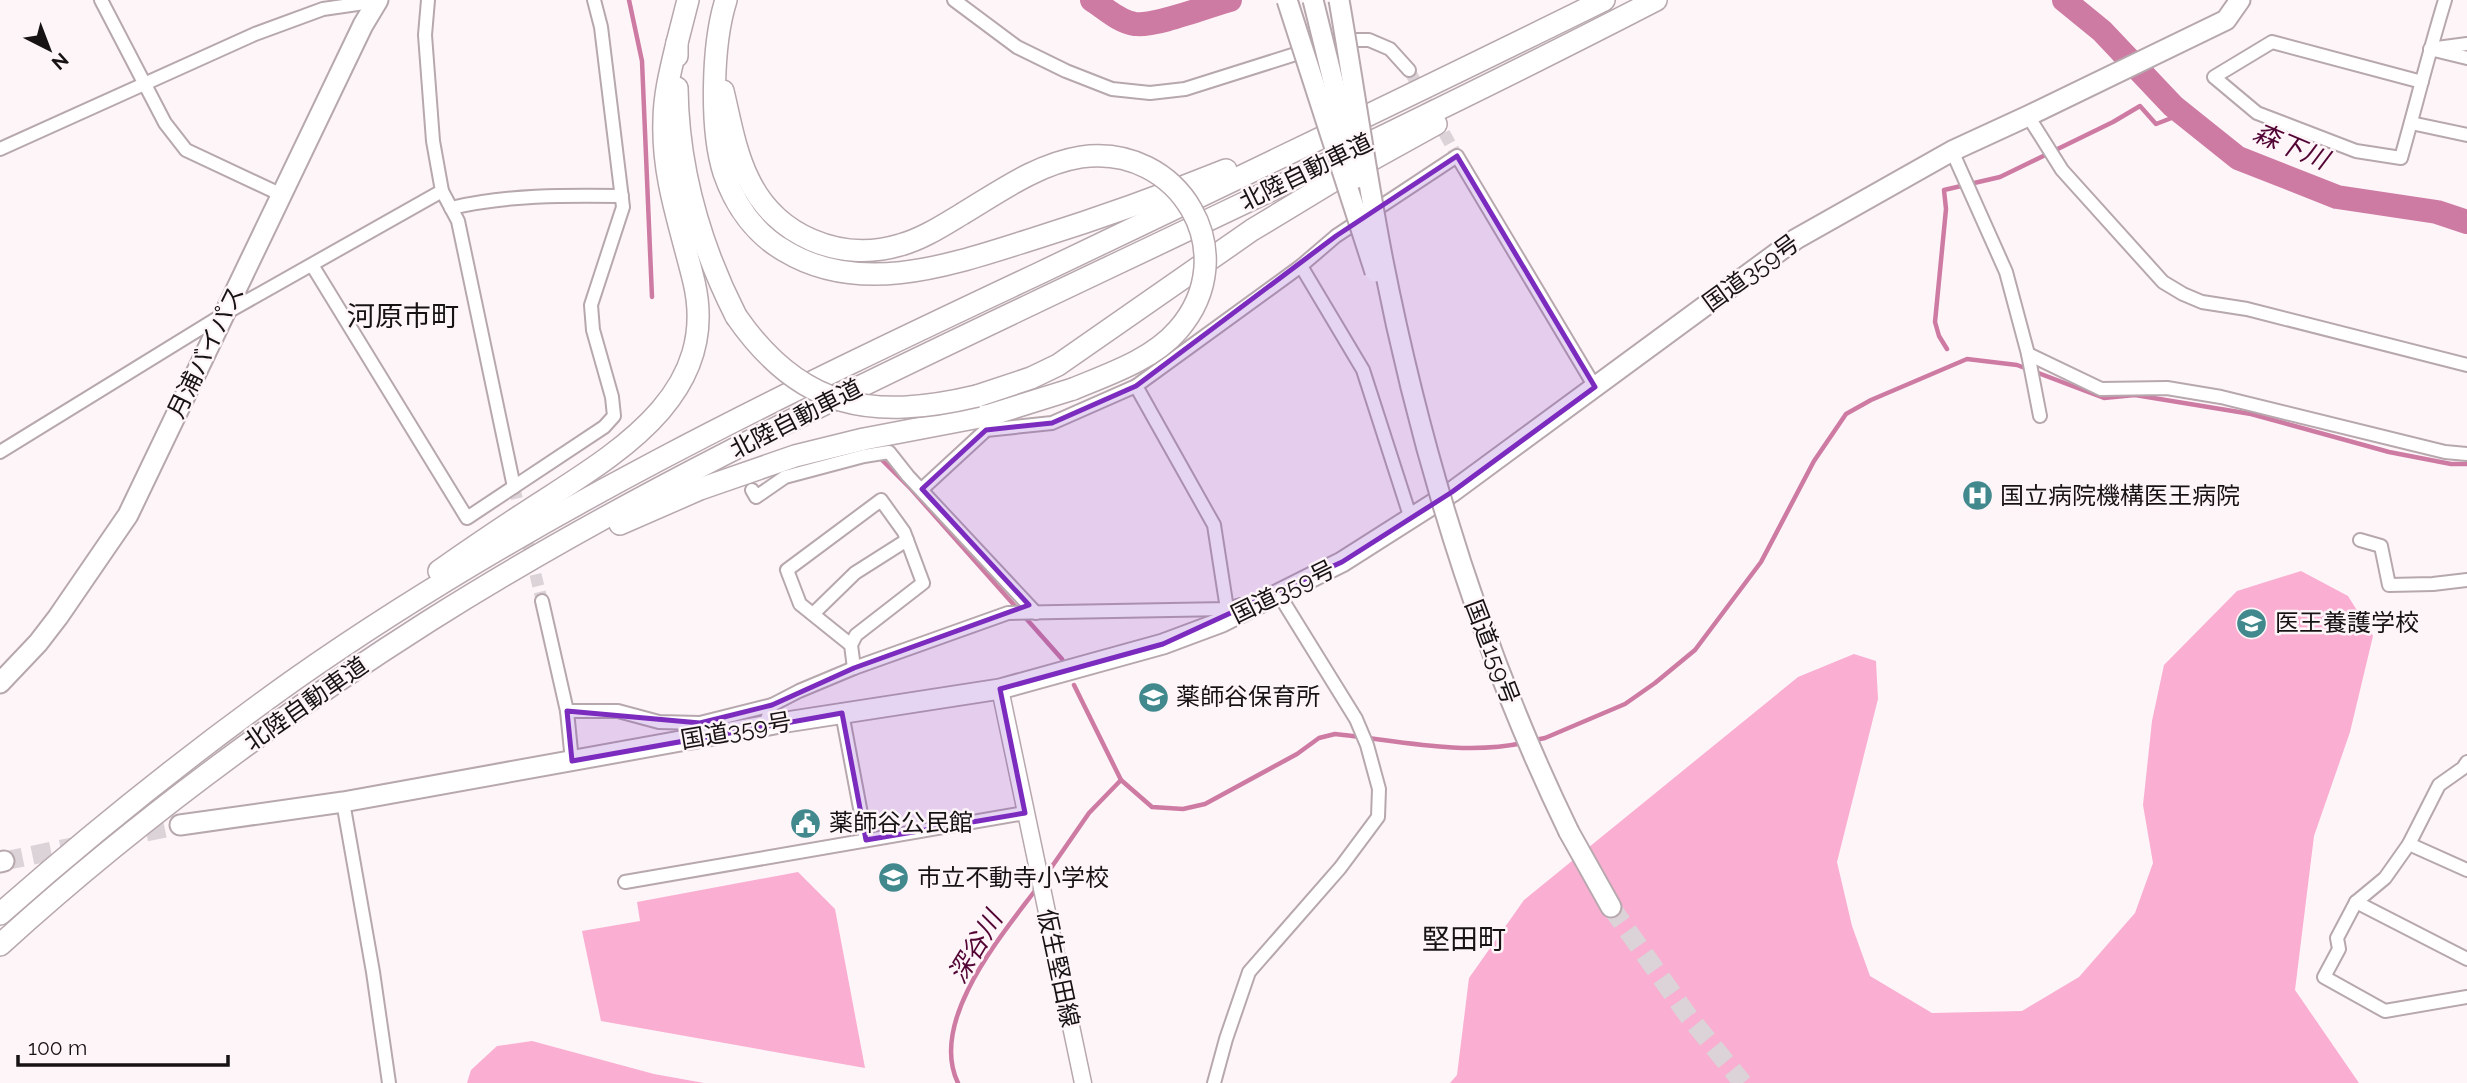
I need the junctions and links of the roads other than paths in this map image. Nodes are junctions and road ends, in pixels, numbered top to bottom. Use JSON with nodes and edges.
{"nodes":[{"id":1,"x":101,"y":0,"type":"edge"},
{"id":2,"x":378,"y":0,"type":"edge"},
{"id":3,"x":428,"y":0,"type":"edge"},
{"id":4,"x":594,"y":0,"type":"edge"},
{"id":5,"x":688,"y":0,"type":"edge"},
{"id":6,"x":726,"y":0,"type":"edge"},
{"id":7,"x":954,"y":0,"type":"edge"},
{"id":8,"x":1287,"y":0,"type":"edge"},
{"id":9,"x":1313,"y":0,"type":"edge"},
{"id":10,"x":1339,"y":0,"type":"edge"},
{"id":11,"x":1346,"y":0,"type":"edge"},
{"id":12,"x":1604,"y":0,"type":"edge"},
{"id":13,"x":2240,"y":0,"type":"edge"},
{"id":14,"x":2445,"y":0,"type":"edge"},
{"id":15,"x":1654,"y":1,"type":"edge"},
{"id":16,"x":1582,"y":11,"type":"junction"},
{"id":17,"x":677,"y":43,"type":"junction"},
{"id":18,"x":2467,"y":44,"type":"edge"},
{"id":19,"x":2430,"y":49,"type":"junction"},
{"id":20,"x":717,"y":55,"type":"junction"},
{"id":21,"x":2467,"y":58,"type":"edge"},
{"id":22,"x":1409,"y":70,"type":"tunnel mouth"},
{"id":23,"x":2422,"y":82,"type":"junction"},
{"id":24,"x":143,"y":83,"type":"junction"},
{"id":25,"x":2028,"y":116,"type":"junction"},
{"id":26,"x":2411,"y":123,"type":"junction"},
{"id":27,"x":2467,"y":135,"type":"edge"},
{"id":28,"x":0,"y":149,"type":"edge"},
{"id":29,"x":1952,"y":151,"type":"junction"},
{"id":30,"x":1369,"y":185,"type":"junction"},
{"id":31,"x":442,"y":191,"type":"junction"},
{"id":32,"x":282,"y":195,"type":"junction"},
{"id":33,"x":622,"y":196,"type":"junction"},
{"id":34,"x":451,"y":208,"type":"junction"},
{"id":35,"x":312,"y":265,"type":"junction"},
{"id":36,"x":1301,"y":266,"type":"junction"},
{"id":37,"x":224,"y":314,"type":"junction"},
{"id":38,"x":1393,"y":323,"type":"junction"},
{"id":39,"x":2029,"y":359,"type":"junction"},
{"id":40,"x":2467,"y":365,"type":"edge"},
{"id":41,"x":1411,"y":382,"type":"junction"},
{"id":42,"x":1136,"y":386,"type":"junction"},
{"id":43,"x":1595,"y":387,"type":"junction"},
{"id":44,"x":2040,"y":416,"type":"dead end"},
{"id":45,"x":0,"y":452,"type":"edge"},
{"id":46,"x":2467,"y":454,"type":"edge"},
{"id":47,"x":514,"y":487,"type":"junction"},
{"id":48,"x":922,"y":489,"type":"junction"},
{"id":49,"x":752,"y":490,"type":"dead end"},
{"id":50,"x":1411,"y":519,"type":"junction"},
{"id":51,"x":907,"y":540,"type":"junction"},
{"id":52,"x":2360,"y":540,"type":"dead end"},
{"id":53,"x":2467,"y":580,"type":"edge"},
{"id":54,"x":1278,"y":593,"type":"junction"},
{"id":55,"x":541,"y":601,"type":"tunnel mouth"},
{"id":56,"x":1227,"y":609,"type":"junction"},
{"id":57,"x":1026,"y":613,"type":"junction"},
{"id":58,"x":813,"y":614,"type":"junction"},
{"id":59,"x":851,"y":645,"type":"junction"},
{"id":60,"x":854,"y":668,"type":"junction"},
{"id":61,"x":295,"y":680,"type":"junction"},
{"id":62,"x":0,"y":683,"type":"edge"},
{"id":63,"x":1000,"y":689,"type":"junction"},
{"id":64,"x":320,"y":692,"type":"junction"},
{"id":65,"x":772,"y":705,"type":"junction"},
{"id":66,"x":567,"y":711,"type":"junction"},
{"id":67,"x":842,"y":713,"type":"junction"},
{"id":68,"x":765,"y":726,"type":"junction"},
{"id":69,"x":572,"y":761,"type":"junction"},
{"id":70,"x":2466,"y":767,"type":"edge"},
{"id":71,"x":343,"y":802,"type":"junction"},
{"id":72,"x":1025,"y":813,"type":"junction"},
{"id":73,"x":180,"y":825,"type":"tunnel mouth"},
{"id":74,"x":866,"y":840,"type":"junction"},
{"id":75,"x":2409,"y":844,"type":"junction"},
{"id":76,"x":2467,"y":870,"type":"edge"},
{"id":77,"x":625,"y":882,"type":"dead end"},
{"id":78,"x":2356,"y":902,"type":"junction"},
{"id":79,"x":1611,"y":907,"type":"tunnel mouth"},
{"id":80,"x":0,"y":914,"type":"edge"},
{"id":81,"x":0,"y":945,"type":"edge"},
{"id":82,"x":2467,"y":959,"type":"edge"},
{"id":83,"x":2467,"y":997,"type":"edge"},
{"id":84,"x":389,"y":1083,"type":"edge"},
{"id":85,"x":1083,"y":1083,"type":"edge"},
{"id":86,"x":1214,"y":1083,"type":"edge"}],
"edges":[{"from":1,"to":24,"type":"street"},
{"from":2,"to":24,"type":"street"},
{"from":2,"to":32,"type":"highway","name":"月浦バイパス"},
{"from":3,"to":31,"type":"street"},
{"from":4,"to":33,"type":"street"},
{"from":5,"to":17,"type":"highway"},
{"from":6,"to":20,"type":"highway"},
{"from":7,"to":22,"type":"street"},
{"from":8,"to":38,"type":"highway","bridge":true},
{"from":9,"to":38,"type":"highway","name":"国道159号","bridge":true},
{"from":10,"to":30,"type":"highway","name":"国道159号","bridge":true},
{"from":11,"to":30,"type":"highway","bridge":true},
{"from":12,"to":16,"type":"highway","name":"北陸自動車道"},
{"from":13,"to":25,"type":"highway","name":"国道359号"},
{"from":14,"to":19,"type":"street"},
{"from":15,"to":17,"type":"highway","bridge":true},
{"from":15,"to":64,"type":"highway","name":"北陸自動車道"},
{"from":16,"to":20,"type":"highway"},
{"from":16,"to":61,"type":"highway","name":"北陸自動車道"},
{"from":17,"to":61,"type":"highway"},
{"from":18,"to":19,"type":"street"},
{"from":19,"to":21,"type":"street"},
{"from":19,"to":23,"type":"street"},
{"from":20,"to":64,"type":"highway","bridge":true},
{"from":23,"to":26,"type":"street"},
{"from":23,"to":26,"type":"street"},
{"from":24,"to":28,"type":"street"},
{"from":24,"to":32,"type":"street"},
{"from":25,"to":29,"type":"highway","name":"国道359号"},
{"from":25,"to":40,"type":"street"},
{"from":26,"to":27,"type":"street"},
{"from":29,"to":39,"type":"street"},
{"from":29,"to":43,"type":"highway","name":"国道359号"},
{"from":30,"to":41,"type":"highway","name":"国道159号","bridge":true},
{"from":31,"to":34,"type":"street"},
{"from":31,"to":35,"type":"street"},
{"from":32,"to":37,"type":"highway","name":"月浦バイパス"},
{"from":33,"to":34,"type":"street"},
{"from":33,"to":47,"type":"street"},
{"from":34,"to":47,"type":"street"},
{"from":35,"to":37,"type":"street"},
{"from":35,"to":47,"type":"street"},
{"from":36,"to":42,"type":"street"},
{"from":36,"to":43,"type":"street"},
{"from":36,"to":50,"type":"street"},
{"from":37,"to":45,"type":"street"},
{"from":37,"to":62,"type":"highway","name":"月浦バイパス"},
{"from":38,"to":41,"type":"highway","name":"国道159号","bridge":true},
{"from":39,"to":44,"type":"street"},
{"from":39,"to":46,"type":"street"},
{"from":41,"to":79,"type":"highway","name":"国道159号","bridge":true},
{"from":42,"to":48,"type":"street"},
{"from":42,"to":56,"type":"street"},
{"from":43,"to":50,"type":"highway","name":"国道359号"},
{"from":48,"to":49,"type":"street"},
{"from":48,"to":57,"type":"street"},
{"from":50,"to":54,"type":"highway","name":"国道359号"},
{"from":51,"to":58,"type":"street"},
{"from":51,"to":58,"type":"street"},
{"from":51,"to":59,"type":"street"},
{"from":52,"to":53,"type":"street"},
{"from":54,"to":56,"type":"street"},
{"from":54,"to":63,"type":"highway","name":"国道359号"},
{"from":54,"to":86,"type":"street"},
{"from":55,"to":66,"type":"street"},
{"from":56,"to":57,"type":"street"},
{"from":57,"to":60,"type":"street"},
{"from":58,"to":59,"type":"street"},
{"from":59,"to":60,"type":"street"},
{"from":60,"to":65,"type":"street"},
{"from":61,"to":80,"type":"highway","name":"北陸自動車道"},
{"from":63,"to":67,"type":"highway","name":"国道359号"},
{"from":63,"to":72,"type":"main road","name":"仮生堅田線"},
{"from":64,"to":81,"type":"highway","name":"北陸自動車道"},
{"from":65,"to":66,"type":"street"},
{"from":65,"to":68,"type":"street"},
{"from":66,"to":69,"type":"street"},
{"from":67,"to":68,"type":"highway","name":"国道359号"},
{"from":67,"to":74,"type":"street"},
{"from":68,"to":69,"type":"highway","name":"国道359号"},
{"from":69,"to":71,"type":"highway","name":"国道359号"},
{"from":70,"to":75,"type":"street"},
{"from":71,"to":73,"type":"highway","name":"国道359号"},
{"from":71,"to":84,"type":"street"},
{"from":72,"to":74,"type":"street"},
{"from":72,"to":85,"type":"main road","name":"仮生堅田線"},
{"from":74,"to":77,"type":"street"},
{"from":75,"to":76,"type":"street"},
{"from":75,"to":78,"type":"street"},
{"from":78,"to":82,"type":"street"},
{"from":78,"to":83,"type":"street"}]}
